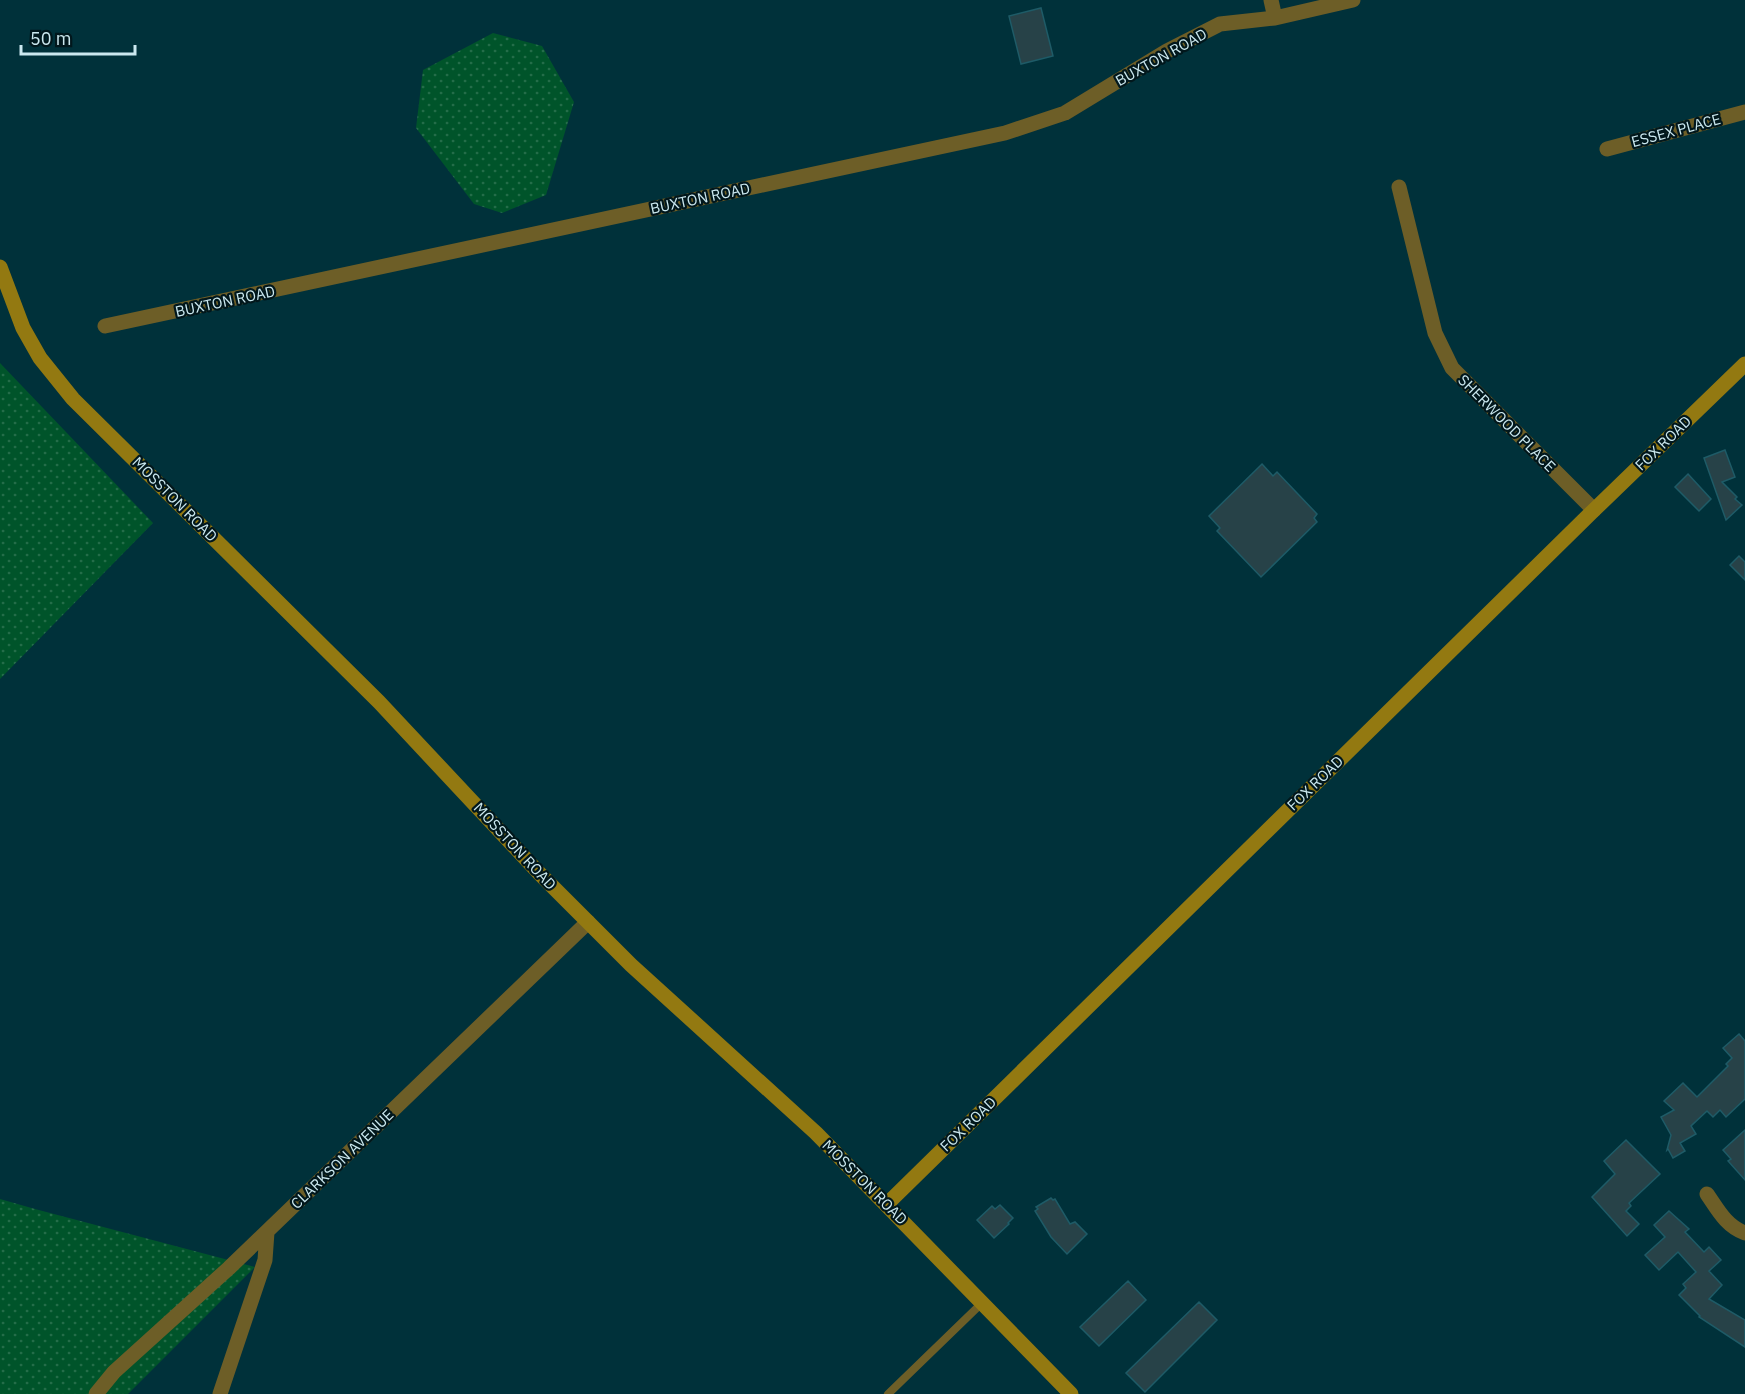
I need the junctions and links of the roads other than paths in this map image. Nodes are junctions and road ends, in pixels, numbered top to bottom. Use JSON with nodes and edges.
{"nodes":[{"id":1,"x":1271,"y":0,"type":"edge"},
{"id":2,"x":1353,"y":0,"type":"edge"},
{"id":3,"x":1275,"y":18,"type":"junction"},
{"id":4,"x":1745,"y":112,"type":"edge"},
{"id":5,"x":1607,"y":149,"type":"dead end"},
{"id":6,"x":1399,"y":187,"type":"dead end"},
{"id":7,"x":0,"y":267,"type":"edge"},
{"id":8,"x":105,"y":326,"type":"dead end"},
{"id":9,"x":1745,"y":364,"type":"edge"},
{"id":10,"x":1594,"y":510,"type":"junction"},
{"id":11,"x":588,"y":922,"type":"junction"},
{"id":12,"x":1707,"y":1194,"type":"dead end"},
{"id":13,"x":886,"y":1204,"type":"junction"},
{"id":14,"x":267,"y":1232,"type":"junction"},
{"id":15,"x":1745,"y":1233,"type":"edge"},
{"id":16,"x":983,"y":1302,"type":"junction"},
{"id":17,"x":96,"y":1394,"type":"edge"},
{"id":18,"x":220,"y":1394,"type":"edge"},
{"id":19,"x":888,"y":1394,"type":"edge"},
{"id":20,"x":1071,"y":1394,"type":"edge"}],
"edges":[{"from":1,"to":3,"type":"street"},
{"from":2,"to":3,"type":"street","name":"BUXTON ROAD"},
{"from":3,"to":8,"type":"street","name":"BUXTON ROAD"},
{"from":4,"to":5,"type":"street","name":"ESSEX PLACE"},
{"from":6,"to":10,"type":"street","name":"SHERWOOD PLACE"},
{"from":7,"to":11,"type":"street","name":"MOSSTON ROAD"},
{"from":9,"to":10,"type":"street","name":"FOX ROAD"},
{"from":10,"to":13,"type":"street","name":"FOX ROAD"},
{"from":11,"to":13,"type":"street","name":"MOSSTON ROAD"},
{"from":11,"to":14,"type":"street","name":"CLARKSON AVENUE"},
{"from":12,"to":15,"type":"street"},
{"from":13,"to":16,"type":"street","name":"MOSSTON ROAD"},
{"from":14,"to":17,"type":"street","name":"CLARKSON AVENUE"},
{"from":14,"to":18,"type":"street"},
{"from":16,"to":19,"type":"lane"},
{"from":16,"to":20,"type":"street","name":"MOSSTON ROAD"}]}
